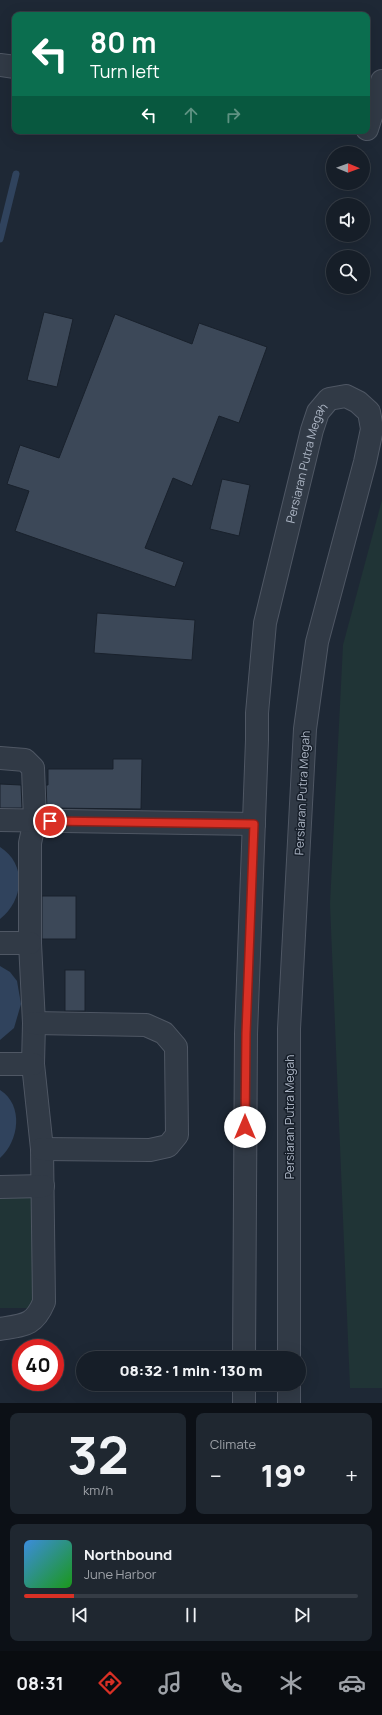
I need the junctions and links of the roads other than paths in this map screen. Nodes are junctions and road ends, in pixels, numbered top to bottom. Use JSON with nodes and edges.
{"nodes":[{"id":1,"x":0,"y":65,"type":"edge"},
{"id":2,"x":12,"y":67,"type":"edge"},
{"id":3,"x":382,"y":82,"type":"edge"},
{"id":4,"x":370,"y":120,"type":"edge"},
{"id":5,"x":370,"y":130,"type":"edge"},
{"id":6,"x":382,"y":132,"type":"edge"},
{"id":7,"x":0,"y":758,"type":"edge"},
{"id":8,"x":0,"y":820,"type":"edge"},
{"id":9,"x":35,"y":820,"type":"junction"},
{"id":10,"x":254,"y":824,"type":"junction"},
{"id":11,"x":0,"y":943,"type":"edge"},
{"id":12,"x":30,"y":943,"type":"junction"},
{"id":13,"x":34,"y":1023,"type":"junction"},
{"id":14,"x":0,"y":1064,"type":"edge"},
{"id":15,"x":33,"y":1064,"type":"junction"},
{"id":16,"x":42,"y":1149,"type":"junction"},
{"id":17,"x":0,"y":1186,"type":"edge"},
{"id":18,"x":43,"y":1186,"type":"junction"},
{"id":19,"x":0,"y":1329,"type":"edge"},
{"id":20,"x":244,"y":1351,"type":"edge"},
{"id":21,"x":289,"y":1351,"type":"edge"},
{"id":22,"x":244,"y":1391,"type":"edge"},
{"id":23,"x":289,"y":1391,"type":"edge"},
{"id":24,"x":244,"y":1403,"type":"edge"},
{"id":25,"x":289,"y":1403,"type":"edge"}],
"edges":[{"from":1,"to":2,"type":"street"},
{"from":3,"to":4,"type":"street"},
{"from":5,"to":6,"type":"street"},
{"from":7,"to":9,"type":"street"},
{"from":8,"to":9,"type":"street"},
{"from":9,"to":10,"type":"street"},
{"from":9,"to":12,"type":"street"},
{"from":10,"to":20,"type":"street","name":"Persiaran Putra Megah"},
{"from":10,"to":21,"type":"street","name":"Persiaran Putra Megah"},
{"from":11,"to":12,"type":"street"},
{"from":12,"to":13,"type":"street"},
{"from":13,"to":15,"type":"street"},
{"from":13,"to":16,"type":"street"},
{"from":14,"to":15,"type":"street"},
{"from":15,"to":16,"type":"street"},
{"from":16,"to":18,"type":"street"},
{"from":17,"to":18,"type":"street"},
{"from":18,"to":19,"type":"street"},
{"from":22,"to":24,"type":"street"},
{"from":23,"to":25,"type":"street"}]}
